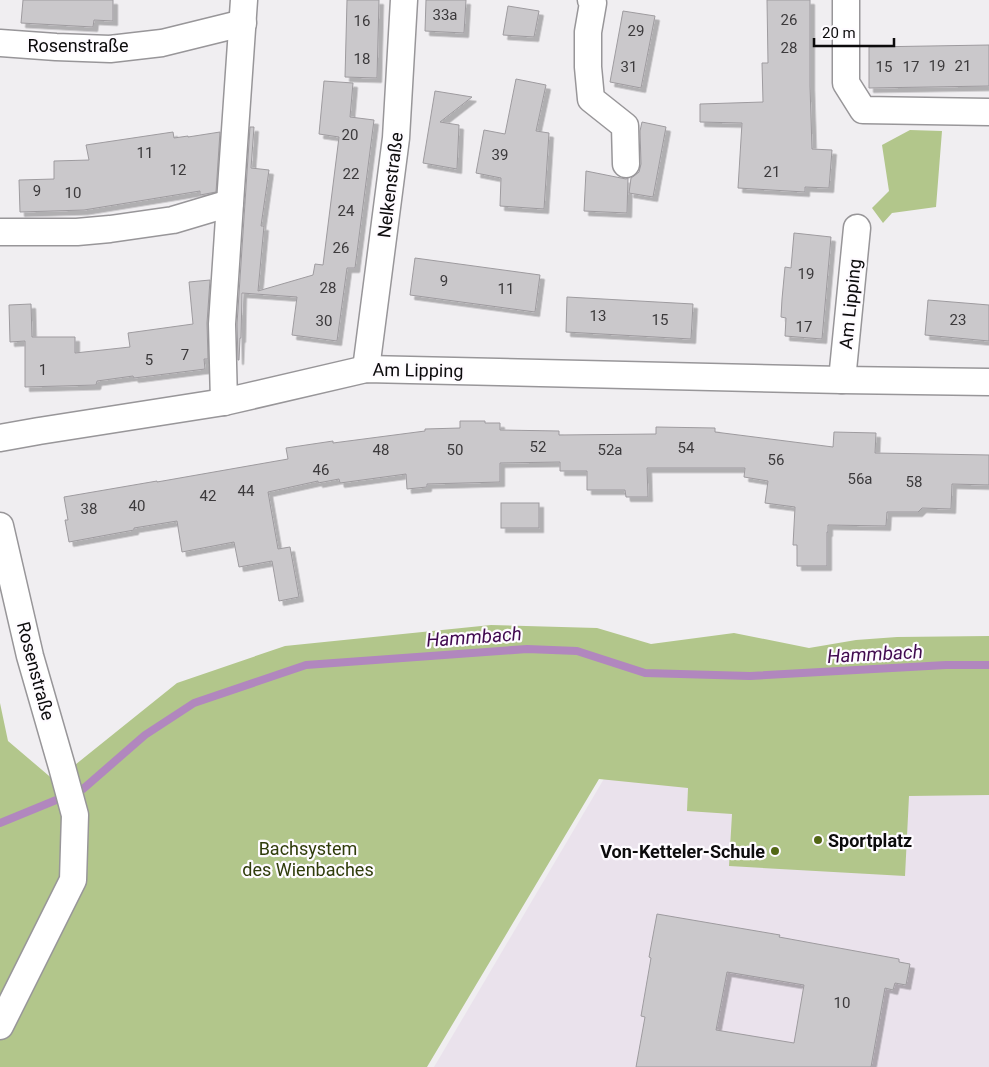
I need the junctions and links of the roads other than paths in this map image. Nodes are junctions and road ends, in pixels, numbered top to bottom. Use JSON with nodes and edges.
{"nodes":[{"id":1,"x":404,"y":0,"type":"edge"},
{"id":2,"x":591,"y":0,"type":"edge"},
{"id":3,"x":846,"y":0,"type":"edge"},
{"id":4,"x":244,"y":11,"type":"edge"},
{"id":5,"x":0,"y":43,"type":"edge"},
{"id":6,"x":989,"y":112,"type":"edge"},
{"id":7,"x":626,"y":164,"type":"dead end"},
{"id":8,"x":230,"y":203,"type":"junction"},
{"id":9,"x":857,"y":228,"type":"dead end"},
{"id":10,"x":0,"y":232,"type":"edge"},
{"id":11,"x":366,"y":369,"type":"junction"},
{"id":12,"x":842,"y":380,"type":"junction"},
{"id":13,"x":989,"y":382,"type":"edge"},
{"id":14,"x":224,"y":402,"type":"junction"},
{"id":15,"x":0,"y":438,"type":"edge"},
{"id":16,"x":0,"y":526,"type":"edge"},
{"id":17,"x":0,"y":1026,"type":"edge"}],
"edges":[{"from":1,"to":11,"type":"street","name":"Nelkenstraße"},
{"from":2,"to":7,"type":"street"},
{"from":3,"to":6,"type":"street"},
{"from":4,"to":5,"type":"street","name":"Rosenstraße"},
{"from":4,"to":8,"type":"street","name":"Rosenstraße"},
{"from":8,"to":10,"type":"street"},
{"from":8,"to":14,"type":"street","name":"Rosenstraße"},
{"from":9,"to":12,"type":"street","name":"Am Lipping"},
{"from":11,"to":12,"type":"street","name":"Am Lipping"},
{"from":11,"to":14,"type":"street","name":"Am Lipping"},
{"from":12,"to":13,"type":"street","name":"Am Lipping"},
{"from":14,"to":15,"type":"street","name":"Am Lipping"},
{"from":16,"to":17,"type":"street","name":"Rosenstraße"}]}
